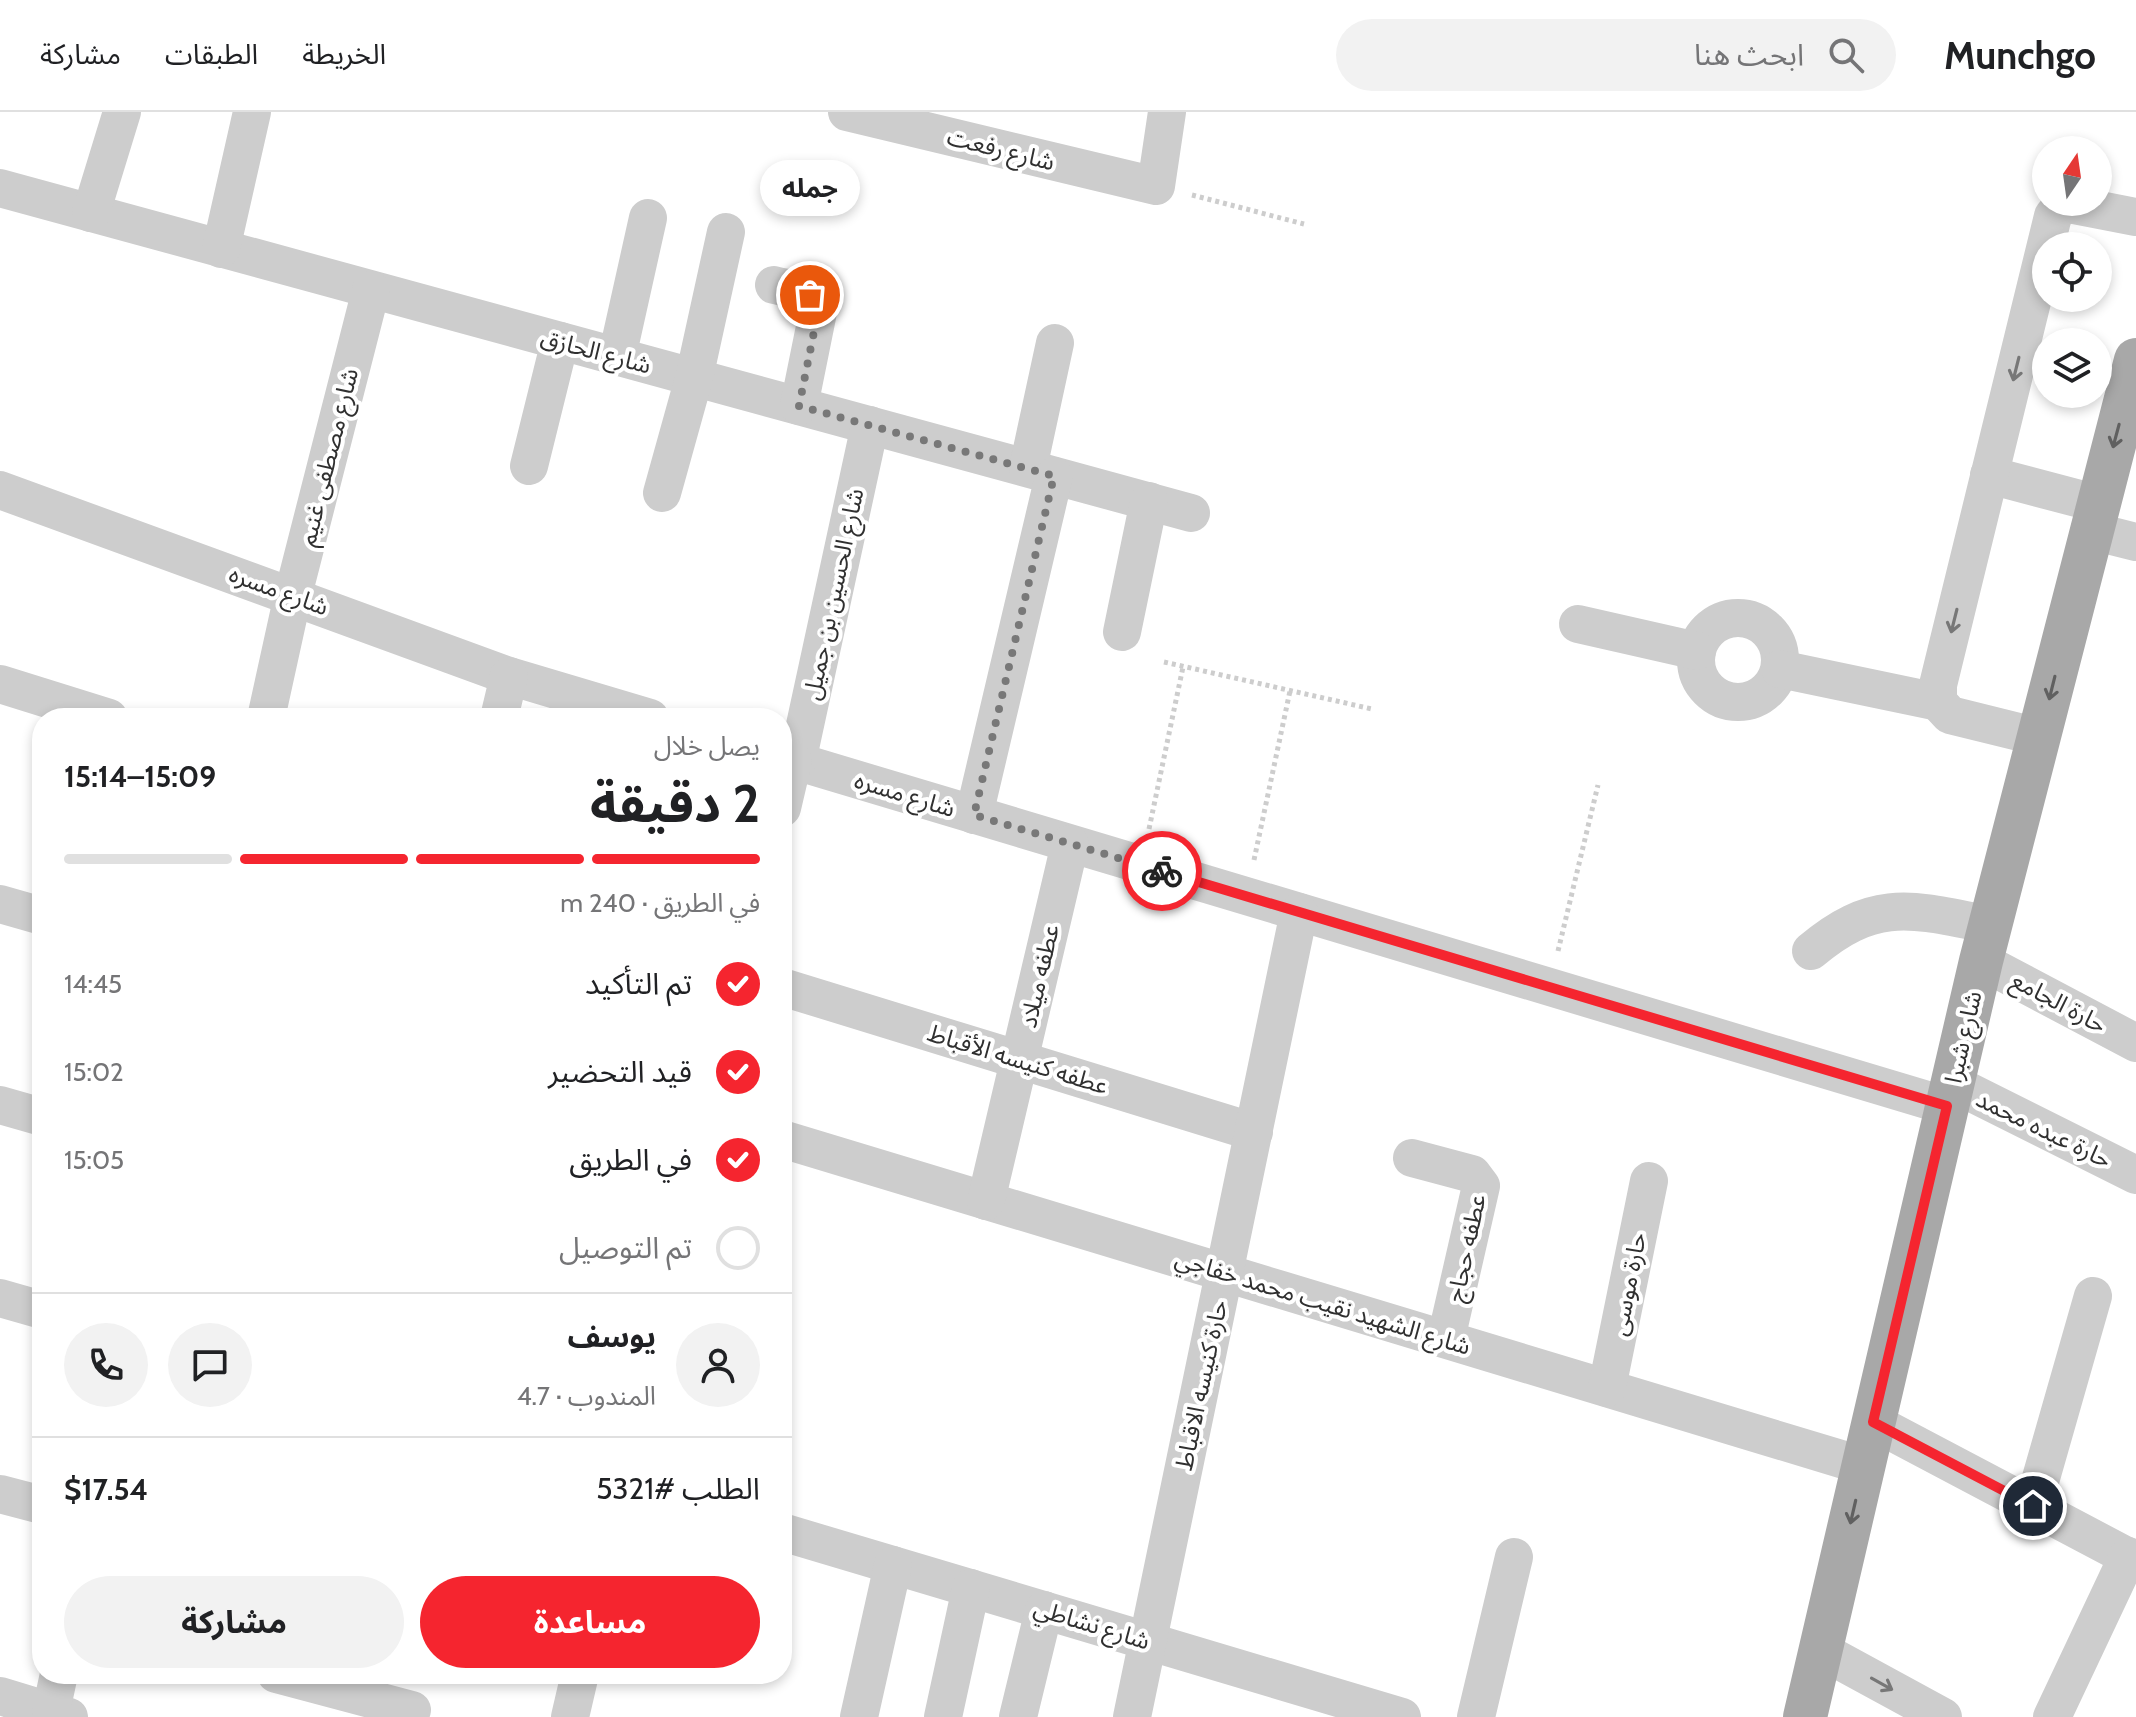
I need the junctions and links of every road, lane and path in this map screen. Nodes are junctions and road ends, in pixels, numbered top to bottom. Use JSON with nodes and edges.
{"nodes":[{"id":1,"x":122,"y":112,"type":"edge"},
{"id":2,"x":252,"y":112,"type":"edge"},
{"id":3,"x":847,"y":112,"type":"edge"},
{"id":4,"x":1167,"y":112,"type":"edge"},
{"id":5,"x":1156,"y":186,"type":"junction"},
{"id":6,"x":0,"y":188,"type":"edge"},
{"id":7,"x":91,"y":213,"type":"junction"},
{"id":8,"x":2136,"y":217,"type":"edge"},
{"id":9,"x":648,"y":218,"type":"dead end"},
{"id":10,"x":1304,"y":224,"type":"dead end"},
{"id":11,"x":726,"y":232,"type":"dead end"},
{"id":12,"x":221,"y":249,"type":"junction"},
{"id":13,"x":774,"y":285,"type":"dead end"},
{"id":14,"x":371,"y":290,"type":"junction"},
{"id":15,"x":560,"y":341,"type":"junction"},
{"id":16,"x":1055,"y":343,"type":"dead end"},
{"id":17,"x":617,"y":357,"type":"junction"},
{"id":18,"x":2136,"y":360,"type":"edge"},
{"id":19,"x":694,"y":378,"type":"junction"},
{"id":20,"x":799,"y":406,"type":"junction"},
{"id":21,"x":870,"y":425,"type":"junction"},
{"id":22,"x":529,"y":466,"type":"dead end"},
{"id":23,"x":1041,"y":472,"type":"junction"},
{"id":24,"x":1989,"y":475,"type":"junction"},
{"id":25,"x":0,"y":490,"type":"edge"},
{"id":26,"x":662,"y":493,"type":"dead end"},
{"id":27,"x":1149,"y":501,"type":"junction"},
{"id":28,"x":1191,"y":513,"type":"dead end"},
{"id":29,"x":2096,"y":517,"type":"junction"},
{"id":30,"x":2136,"y":542,"type":"edge"},
{"id":31,"x":293,"y":595,"type":"junction"},
{"id":32,"x":1578,"y":624,"type":"dead end"},
{"id":33,"x":1122,"y":632,"type":"dead end"},
{"id":34,"x":1697,"y":651,"type":"junction"},
{"id":35,"x":1164,"y":662,"type":"dead end"},
{"id":36,"x":1183,"y":667,"type":"junction"},
{"id":37,"x":1780,"y":669,"type":"junction"},
{"id":38,"x":509,"y":676,"type":"junction"},
{"id":39,"x":0,"y":684,"type":"edge"},
{"id":40,"x":1290,"y":691,"type":"junction"},
{"id":41,"x":1938,"y":702,"type":"junction"},
{"id":42,"x":77,"y":708,"type":"edge"},
{"id":43,"x":268,"y":708,"type":"edge"},
{"id":44,"x":501,"y":708,"type":"edge"},
{"id":45,"x":616,"y":708,"type":"edge"},
{"id":46,"x":1372,"y":709,"type":"dead end"},
{"id":47,"x":2039,"y":737,"type":"junction"},
{"id":48,"x":792,"y":756,"type":"edge"},
{"id":49,"x":792,"y":760,"type":"edge"},
{"id":50,"x":1598,"y":785,"type":"dead end"},
{"id":51,"x":974,"y":815,"type":"junction"},
{"id":52,"x":1075,"y":845,"type":"junction"},
{"id":53,"x":1142,"y":865,"type":"junction"},
{"id":54,"x":1246,"y":896,"type":"junction"},
{"id":55,"x":0,"y":904,"type":"edge"},
{"id":56,"x":1291,"y":910,"type":"junction"},
{"id":57,"x":32,"y":913,"type":"edge"},
{"id":58,"x":1986,"y":943,"type":"junction"},
{"id":59,"x":1811,"y":951,"type":"dead end"},
{"id":60,"x":1549,"y":987,"type":"junction"},
{"id":61,"x":792,"y":990,"type":"edge"},
{"id":62,"x":2136,"y":1043,"type":"edge"},
{"id":63,"x":1019,"y":1060,"type":"junction"},
{"id":64,"x":1950,"y":1095,"type":"junction"},
{"id":65,"x":0,"y":1105,"type":"edge"},
{"id":66,"x":32,"y":1114,"type":"edge"},
{"id":67,"x":1254,"y":1132,"type":"junction"},
{"id":68,"x":792,"y":1142,"type":"edge"},
{"id":69,"x":1412,"y":1158,"type":"dead end"},
{"id":70,"x":2136,"y":1175,"type":"edge"},
{"id":71,"x":1649,"y":1181,"type":"dead end"},
{"id":72,"x":986,"y":1201,"type":"junction"},
{"id":73,"x":1224,"y":1272,"type":"junction"},
{"id":74,"x":2093,"y":1296,"type":"dead end"},
{"id":75,"x":0,"y":1298,"type":"edge"},
{"id":76,"x":32,"y":1307,"type":"edge"},
{"id":77,"x":1446,"y":1339,"type":"junction"},
{"id":78,"x":1607,"y":1388,"type":"junction"},
{"id":79,"x":1873,"y":1422,"type":"junction"},
{"id":80,"x":1864,"y":1466,"type":"junction"},
{"id":81,"x":0,"y":1494,"type":"edge"},
{"id":82,"x":32,"y":1502,"type":"edge"},
{"id":83,"x":2033,"y":1506,"type":"junction"},
{"id":84,"x":792,"y":1535,"type":"edge"},
{"id":85,"x":1514,"y":1557,"type":"dead end"},
{"id":86,"x":2132,"y":1559,"type":"edge"},
{"id":87,"x":893,"y":1565,"type":"junction"},
{"id":88,"x":971,"y":1588,"type":"junction"},
{"id":89,"x":1044,"y":1610,"type":"junction"},
{"id":90,"x":1148,"y":1641,"type":"junction"},
{"id":91,"x":1820,"y":1650,"type":"junction"},
{"id":92,"x":59,"y":1684,"type":"edge"},
{"id":93,"x":578,"y":1684,"type":"edge"},
{"id":94,"x":316,"y":1692,"type":"edge"},
{"id":95,"x":1,"y":1700,"type":"edge"},
{"id":96,"x":412,"y":1710,"type":"dead end"},
{"id":97,"x":60,"y":1714,"type":"edge"},
{"id":98,"x":1388,"y":1715,"type":"edge"},
{"id":99,"x":570,"y":1717,"type":"edge"},
{"id":100,"x":860,"y":1717,"type":"edge"},
{"id":101,"x":943,"y":1717,"type":"edge"},
{"id":102,"x":1018,"y":1717,"type":"edge"},
{"id":103,"x":1132,"y":1717,"type":"edge"},
{"id":104,"x":1476,"y":1717,"type":"edge"},
{"id":105,"x":1805,"y":1717,"type":"edge"},
{"id":106,"x":1943,"y":1717,"type":"edge"},
{"id":107,"x":2052,"y":1717,"type":"edge"}],
"edges":[{"from":1,"to":7,"type":"street"},
{"from":2,"to":12,"type":"street"},
{"from":3,"to":5,"type":"street","name":"شارع رفعت"},
{"from":4,"to":5,"type":"street"},
{"from":5,"to":10,"type":"path"},
{"from":6,"to":7,"type":"street","name":"شارع الحازق"},
{"from":7,"to":12,"type":"street","name":"شارع الحازق"},
{"from":8,"to":24,"type":"street","one_way":true},
{"from":9,"to":17,"type":"street"},
{"from":11,"to":19,"type":"street"},
{"from":12,"to":14,"type":"street","name":"شارع الحازق"},
{"from":13,"to":20,"type":"street"},
{"from":14,"to":15,"type":"street","name":"شارع الحازق"},
{"from":14,"to":31,"type":"street","name":"شارع مصطفى غنيم"},
{"from":15,"to":17,"type":"street","name":"شارع الحازق"},
{"from":15,"to":22,"type":"street"},
{"from":16,"to":23,"type":"street"},
{"from":17,"to":19,"type":"street","name":"شارع الحازق"},
{"from":18,"to":29,"type":"main road","name":"شارع شبرا","one_way":true},
{"from":19,"to":20,"type":"street","name":"شارع الحازق"},
{"from":19,"to":26,"type":"street"},
{"from":20,"to":21,"type":"street","name":"شارع الحازق"},
{"from":21,"to":23,"type":"street","name":"شارع الحازق"},
{"from":21,"to":48,"type":"street","name":"شارع الحسين بن جميل"},
{"from":23,"to":27,"type":"street","name":"شارع الحازق"},
{"from":23,"to":51,"type":"street"},
{"from":24,"to":29,"type":"street"},
{"from":24,"to":41,"type":"street","one_way":true},
{"from":25,"to":31,"type":"street","name":"شارع مسره"},
{"from":27,"to":28,"type":"street","name":"شارع الحازق"},
{"from":27,"to":33,"type":"street"},
{"from":29,"to":30,"type":"street"},
{"from":29,"to":47,"type":"main road","name":"شارع شبرا","one_way":true},
{"from":31,"to":38,"type":"street","name":"شارع مسره"},
{"from":31,"to":43,"type":"street","name":"شارع مصطفى غنيم"},
{"from":32,"to":34,"type":"street"},
{"from":34,"to":37,"type":"street"},
{"from":34,"to":37,"type":"street"},
{"from":35,"to":36,"type":"path"},
{"from":36,"to":40,"type":"path"},
{"from":36,"to":53,"type":"path"},
{"from":37,"to":41,"type":"street"},
{"from":38,"to":44,"type":"street"},
{"from":38,"to":45,"type":"street","name":"شارع مسره"},
{"from":39,"to":42,"type":"street"},
{"from":40,"to":46,"type":"path"},
{"from":40,"to":54,"type":"path"},
{"from":41,"to":47,"type":"street"},
{"from":47,"to":58,"type":"main road","name":"شارع شبرا"},
{"from":49,"to":51,"type":"street","name":"شارع مسره"},
{"from":50,"to":60,"type":"path"},
{"from":51,"to":52,"type":"street","name":"شارع مسره"},
{"from":52,"to":53,"type":"street","name":"شارع مسره"},
{"from":52,"to":56,"type":"street"},
{"from":52,"to":63,"type":"street","name":"عطفه ميلاد"},
{"from":53,"to":54,"type":"street","name":"شارع مسره"},
{"from":54,"to":56,"type":"street","name":"شارع مسره"},
{"from":55,"to":57,"type":"street"},
{"from":56,"to":60,"type":"street","name":"شارع مسره"},
{"from":56,"to":67,"type":"street","name":"حارة كنيسه الاقباط"},
{"from":58,"to":59,"type":"street","name":"حارة الجامع"},
{"from":58,"to":62,"type":"street","name":"حارة الجامع"},
{"from":58,"to":64,"type":"main road","name":"شارع شبرا"},
{"from":60,"to":64,"type":"street","name":"شارع مسره"},
{"from":61,"to":63,"type":"street","name":"عطفه كنيسه الأقباط"},
{"from":63,"to":67,"type":"street","name":"عطفه كنيسه الأقباط"},
{"from":63,"to":72,"type":"street","name":"عطفه ميلاد"},
{"from":64,"to":70,"type":"street","name":"حارة عبده محمد"},
{"from":64,"to":79,"type":"main road","name":"شارع شبرا"},
{"from":65,"to":66,"type":"street"},
{"from":67,"to":73,"type":"street","name":"حارة كنيسه الاقباط"},
{"from":68,"to":72,"type":"street","name":"شارع الشهيد نقيب محمد خفاجي"},
{"from":69,"to":77,"type":"street","name":"عطفه حجاج"},
{"from":71,"to":78,"type":"street","name":"حارة موسى"},
{"from":72,"to":73,"type":"street","name":"شارع الشهيد نقيب محمد خفاجي"},
{"from":73,"to":77,"type":"street","name":"شارع الشهيد نقيب محمد خفاجي"},
{"from":73,"to":90,"type":"street","name":"حارة كنيسه الاقباط"},
{"from":74,"to":83,"type":"street"},
{"from":75,"to":76,"type":"street"},
{"from":77,"to":78,"type":"street","name":"شارع الشهيد نقيب محمد خفاجي"},
{"from":78,"to":80,"type":"street","name":"شارع الشهيد نقيب محمد خفاجي"},
{"from":79,"to":80,"type":"main road","name":"شارع شبرا"},
{"from":79,"to":83,"type":"street"},
{"from":80,"to":91,"type":"main road","name":"شارع شبرا","one_way":true},
{"from":81,"to":82,"type":"street"},
{"from":83,"to":86,"type":"street"},
{"from":84,"to":87,"type":"street","name":"شارع نشاطي"},
{"from":85,"to":104,"type":"street"},
{"from":86,"to":107,"type":"street"},
{"from":87,"to":88,"type":"street","name":"شارع نشاطي"},
{"from":87,"to":100,"type":"street"},
{"from":88,"to":89,"type":"street","name":"شارع نشاطي"},
{"from":88,"to":101,"type":"street"},
{"from":89,"to":90,"type":"street","name":"شارع نشاطي"},
{"from":89,"to":102,"type":"street"},
{"from":90,"to":98,"type":"street","name":"شارع نشاطي"},
{"from":90,"to":103,"type":"street","name":"حارة كنيسه الاقباط"},
{"from":91,"to":105,"type":"main road","name":"شارع شبرا"},
{"from":91,"to":106,"type":"street","one_way":true},
{"from":92,"to":97,"type":"street"},
{"from":93,"to":99,"type":"street"},
{"from":94,"to":96,"type":"street"},
{"from":95,"to":97,"type":"street"}]}
